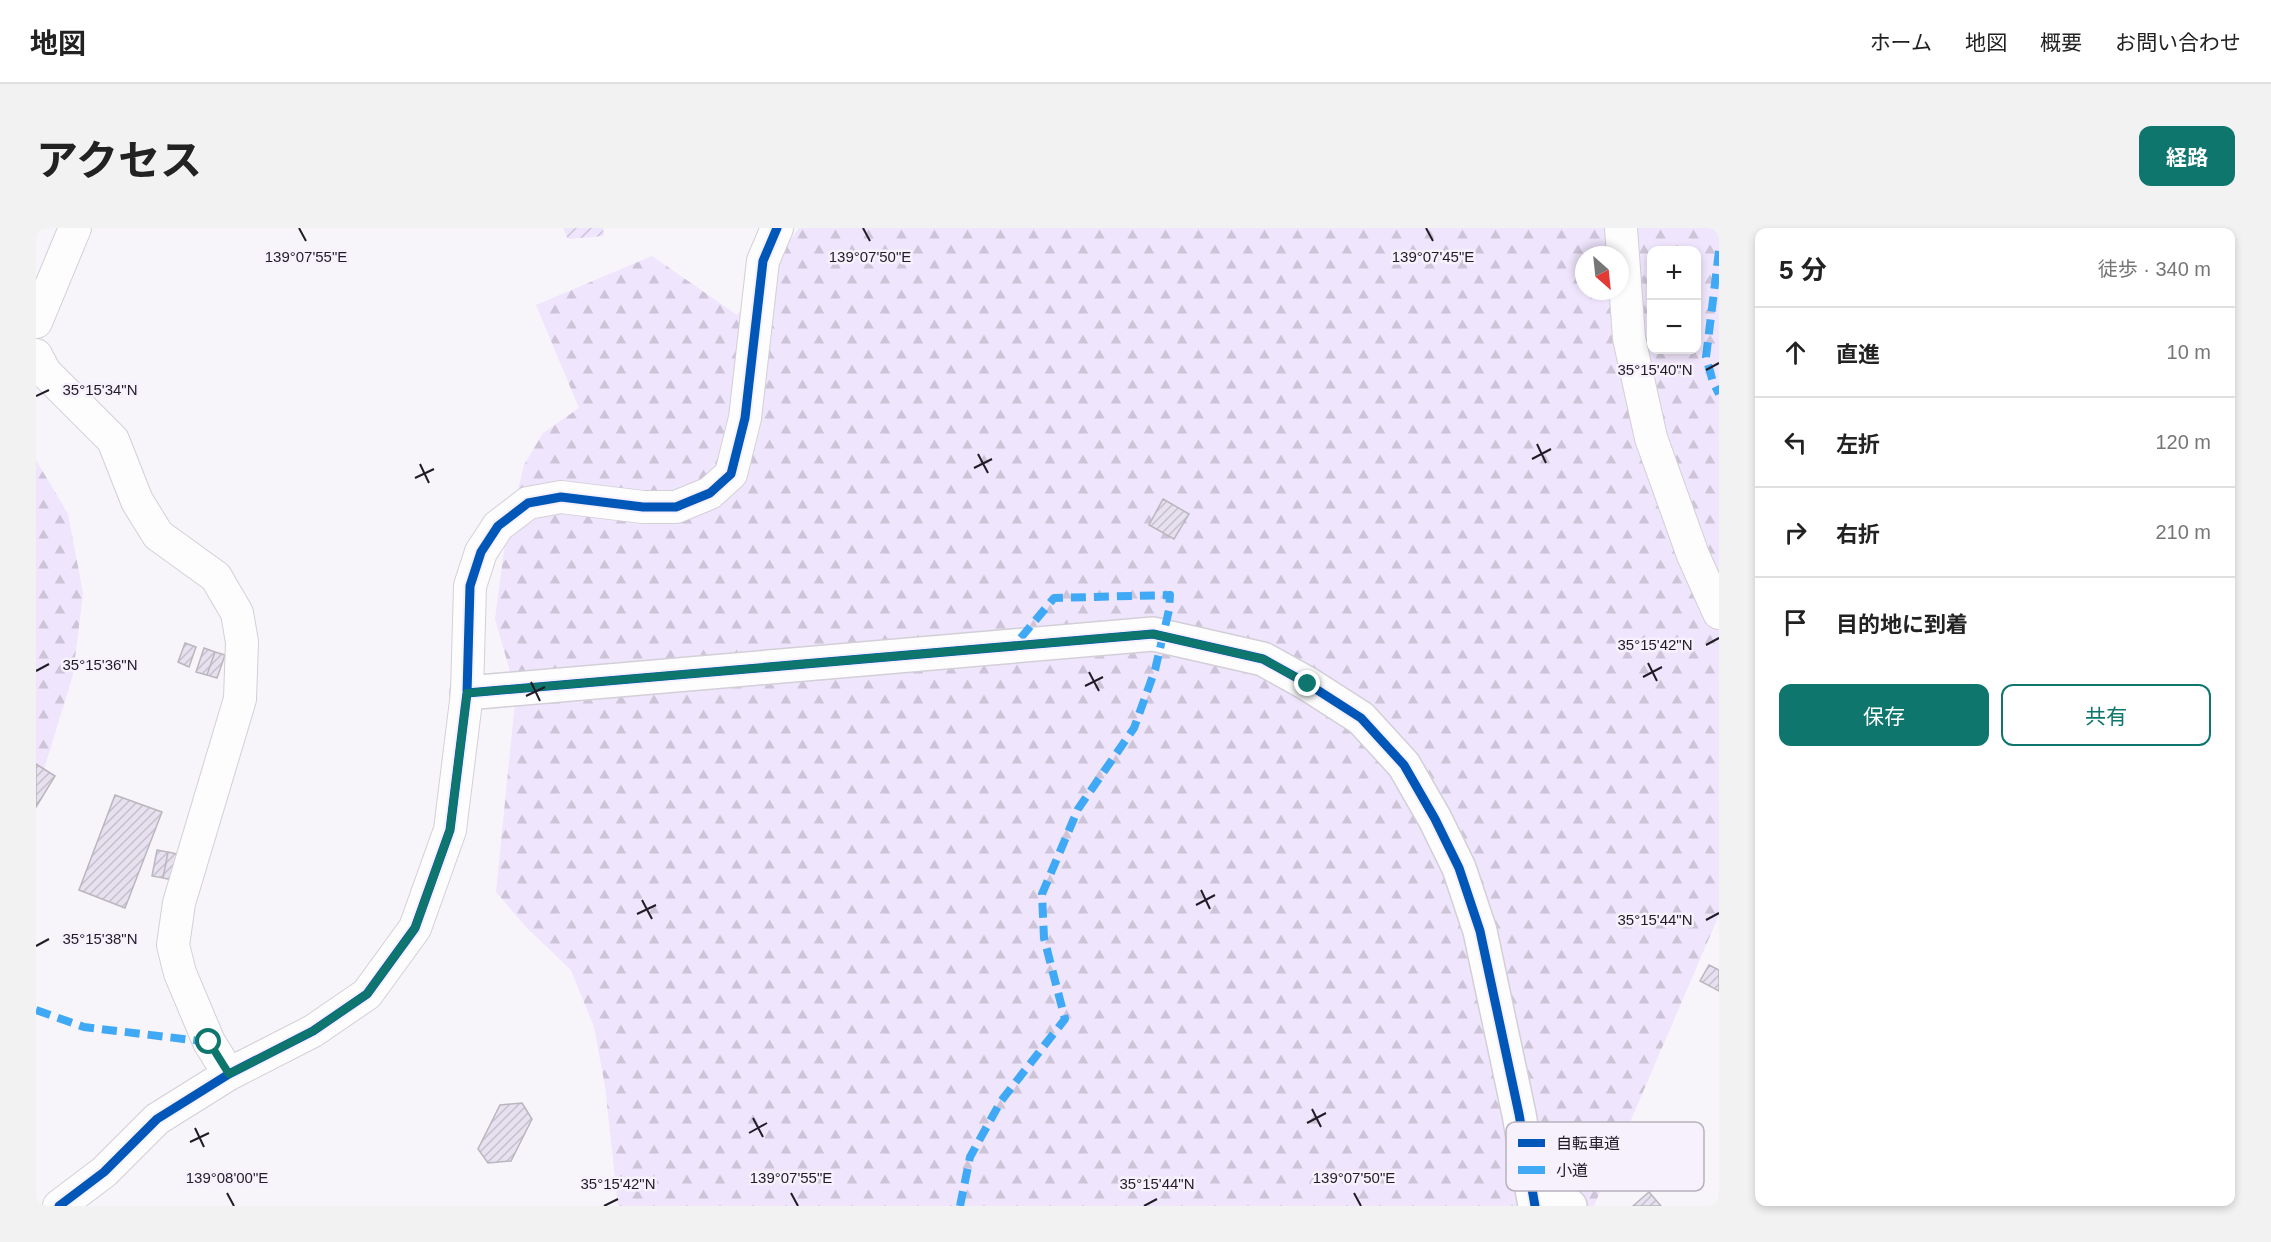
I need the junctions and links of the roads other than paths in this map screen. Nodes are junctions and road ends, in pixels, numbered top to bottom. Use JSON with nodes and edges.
{"nodes":[{"id":1,"x":75,"y":228,"type":"edge"},
{"id":2,"x":777,"y":228,"type":"edge"},
{"id":3,"x":1621,"y":228,"type":"edge"},
{"id":4,"x":36,"y":322,"type":"edge"},
{"id":5,"x":36,"y":355,"type":"edge"},
{"id":6,"x":1719,"y":613,"type":"edge"},
{"id":7,"x":467,"y":693,"type":"junction"},
{"id":8,"x":229,"y":1074,"type":"junction"},
{"id":9,"x":1520,"y":1122,"type":"edge"},
{"id":10,"x":1532,"y":1191,"type":"edge"},
{"id":11,"x":59,"y":1206,"type":"edge"},
{"id":12,"x":1535,"y":1206,"type":"edge"},
{"id":13,"x":1570,"y":1206,"type":"edge"}],
"edges":[{"from":1,"to":4,"type":"street"},
{"from":2,"to":7,"type":"street"},
{"from":3,"to":6,"type":"street"},
{"from":5,"to":8,"type":"street"},
{"from":7,"to":8,"type":"street"},
{"from":7,"to":9,"type":"street"},
{"from":8,"to":11,"type":"street"},
{"from":10,"to":12,"type":"street"},
{"from":12,"to":13,"type":"street"}]}
